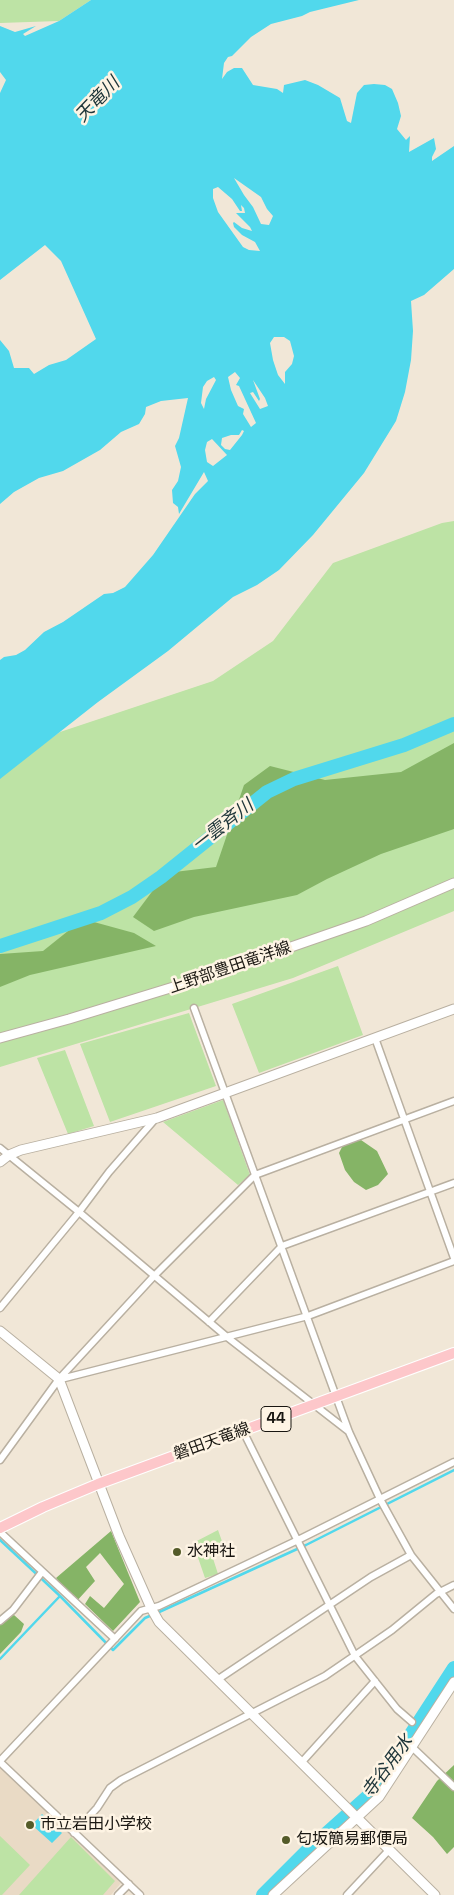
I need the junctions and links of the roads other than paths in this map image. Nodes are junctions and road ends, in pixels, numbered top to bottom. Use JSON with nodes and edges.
{"nodes":[{"id":1,"x":454,"y":883,"type":"edge"},
{"id":2,"x":194,"y":1008,"type":"dead end"},
{"id":3,"x":454,"y":1009,"type":"edge"},
{"id":4,"x":0,"y":1038,"type":"edge"},
{"id":5,"x":375,"y":1038,"type":"junction"},
{"id":6,"x":226,"y":1093,"type":"junction"},
{"id":7,"x":454,"y":1102,"type":"edge"},
{"id":8,"x":157,"y":1118,"type":"junction"},
{"id":9,"x":404,"y":1119,"type":"junction"},
{"id":10,"x":0,"y":1148,"type":"edge"},
{"id":11,"x":9,"y":1155,"type":"junction"},
{"id":12,"x":0,"y":1162,"type":"edge"},
{"id":13,"x":255,"y":1174,"type":"junction"},
{"id":14,"x":454,"y":1183,"type":"edge"},
{"id":15,"x":431,"y":1192,"type":"junction"},
{"id":16,"x":79,"y":1212,"type":"junction"},
{"id":17,"x":282,"y":1246,"type":"junction"},
{"id":18,"x":454,"y":1259,"type":"edge"},
{"id":19,"x":154,"y":1276,"type":"junction"},
{"id":20,"x":0,"y":1308,"type":"edge"},
{"id":21,"x":308,"y":1316,"type":"junction"},
{"id":22,"x":209,"y":1322,"type":"junction"},
{"id":23,"x":0,"y":1331,"type":"edge"},
{"id":24,"x":227,"y":1337,"type":"junction"},
{"id":25,"x":454,"y":1353,"type":"edge"},
{"id":26,"x":59,"y":1379,"type":"junction"},
{"id":27,"x":337,"y":1396,"type":"junction"},
{"id":28,"x":316,"y":1405,"type":"junction"},
{"id":29,"x":243,"y":1431,"type":"junction"},
{"id":30,"x":349,"y":1432,"type":"junction"},
{"id":31,"x":0,"y":1460,"type":"edge"},
{"id":32,"x":454,"y":1462,"type":"edge"},
{"id":33,"x":98,"y":1484,"type":"junction"},
{"id":34,"x":380,"y":1499,"type":"junction"},
{"id":35,"x":0,"y":1530,"type":"edge"},
{"id":36,"x":298,"y":1540,"type":"junction"},
{"id":37,"x":411,"y":1555,"type":"junction"},
{"id":38,"x":42,"y":1572,"type":"junction"},
{"id":39,"x":454,"y":1585,"type":"edge"},
{"id":40,"x":439,"y":1592,"type":"junction"},
{"id":41,"x":330,"y":1604,"type":"junction"},
{"id":42,"x":151,"y":1608,"type":"junction"},
{"id":43,"x":454,"y":1610,"type":"edge"},
{"id":44,"x":0,"y":1621,"type":"edge"},
{"id":45,"x":114,"y":1639,"type":"junction"},
{"id":46,"x":355,"y":1656,"type":"junction"},
{"id":47,"x":217,"y":1680,"type":"junction"},
{"id":48,"x":374,"y":1681,"type":"junction"},
{"id":49,"x":454,"y":1682,"type":"edge"},
{"id":50,"x":252,"y":1713,"type":"junction"},
{"id":51,"x":412,"y":1722,"type":"dead end"},
{"id":52,"x":412,"y":1747,"type":"junction"},
{"id":53,"x":0,"y":1761,"type":"edge"},
{"id":54,"x":301,"y":1763,"type":"junction"},
{"id":55,"x":454,"y":1786,"type":"edge"},
{"id":56,"x":356,"y":1818,"type":"junction"},
{"id":57,"x":74,"y":1833,"type":"junction"},
{"id":58,"x":389,"y":1850,"type":"junction"},
{"id":59,"x":129,"y":1884,"type":"junction"},
{"id":60,"x":278,"y":1893,"type":"edge"},
{"id":61,"x":118,"y":1895,"type":"edge"},
{"id":62,"x":140,"y":1895,"type":"edge"},
{"id":63,"x":347,"y":1895,"type":"edge"},
{"id":64,"x":435,"y":1895,"type":"edge"}],
"edges":[{"from":1,"to":4,"type":"street","name":"上野部豊田竜洋線"},
{"from":2,"to":6,"type":"street"},
{"from":3,"to":5,"type":"street"},
{"from":5,"to":6,"type":"street"},
{"from":5,"to":9,"type":"street"},
{"from":6,"to":8,"type":"street"},
{"from":6,"to":13,"type":"street"},
{"from":7,"to":9,"type":"street"},
{"from":8,"to":11,"type":"street"},
{"from":8,"to":16,"type":"street"},
{"from":9,"to":13,"type":"street"},
{"from":9,"to":15,"type":"street"},
{"from":10,"to":11,"type":"street"},
{"from":11,"to":12,"type":"street"},
{"from":11,"to":16,"type":"street"},
{"from":13,"to":17,"type":"street"},
{"from":13,"to":19,"type":"street"},
{"from":14,"to":15,"type":"street"},
{"from":15,"to":17,"type":"street"},
{"from":15,"to":18,"type":"street"},
{"from":16,"to":19,"type":"street"},
{"from":16,"to":20,"type":"street"},
{"from":17,"to":21,"type":"street"},
{"from":17,"to":22,"type":"street"},
{"from":18,"to":21,"type":"street"},
{"from":19,"to":22,"type":"street"},
{"from":19,"to":26,"type":"street"},
{"from":21,"to":24,"type":"street"},
{"from":21,"to":27,"type":"street"},
{"from":22,"to":24,"type":"street"},
{"from":23,"to":26,"type":"street"},
{"from":24,"to":26,"type":"street"},
{"from":24,"to":28,"type":"street"},
{"from":25,"to":27,"type":"main road","name":"磐田天竜線","number":"44"},
{"from":26,"to":31,"type":"street"},
{"from":26,"to":33,"type":"street"},
{"from":27,"to":28,"type":"main road","name":"磐田天竜線","number":"44"},
{"from":27,"to":30,"type":"street"},
{"from":28,"to":29,"type":"main road","name":"磐田天竜線","number":"44"},
{"from":28,"to":30,"type":"street"},
{"from":29,"to":33,"type":"main road","name":"磐田天竜線","number":"44"},
{"from":29,"to":36,"type":"street"},
{"from":30,"to":34,"type":"street"},
{"from":32,"to":34,"type":"street"},
{"from":33,"to":35,"type":"main road","name":"磐田天竜線","number":"44"},
{"from":33,"to":42,"type":"street"},
{"from":34,"to":36,"type":"street"},
{"from":34,"to":37,"type":"street"},
{"from":35,"to":38,"type":"street"},
{"from":36,"to":41,"type":"street"},
{"from":36,"to":42,"type":"street"},
{"from":37,"to":40,"type":"street"},
{"from":37,"to":41,"type":"street"},
{"from":38,"to":44,"type":"street"},
{"from":38,"to":45,"type":"street"},
{"from":39,"to":40,"type":"street"},
{"from":40,"to":43,"type":"street"},
{"from":40,"to":46,"type":"street"},
{"from":41,"to":46,"type":"street"},
{"from":41,"to":47,"type":"street"},
{"from":42,"to":45,"type":"street"},
{"from":42,"to":47,"type":"street"},
{"from":45,"to":53,"type":"street"},
{"from":46,"to":48,"type":"street"},
{"from":46,"to":50,"type":"street"},
{"from":47,"to":50,"type":"street"},
{"from":48,"to":51,"type":"street"},
{"from":48,"to":54,"type":"street"},
{"from":49,"to":52,"type":"street"},
{"from":50,"to":54,"type":"street"},
{"from":50,"to":57,"type":"street"},
{"from":52,"to":55,"type":"street"},
{"from":52,"to":56,"type":"street"},
{"from":53,"to":57,"type":"street"},
{"from":54,"to":56,"type":"street"},
{"from":56,"to":58,"type":"street"},
{"from":56,"to":60,"type":"street"},
{"from":57,"to":59,"type":"street"},
{"from":58,"to":63,"type":"street"},
{"from":58,"to":64,"type":"street"},
{"from":59,"to":61,"type":"street"},
{"from":59,"to":62,"type":"street"}]}
